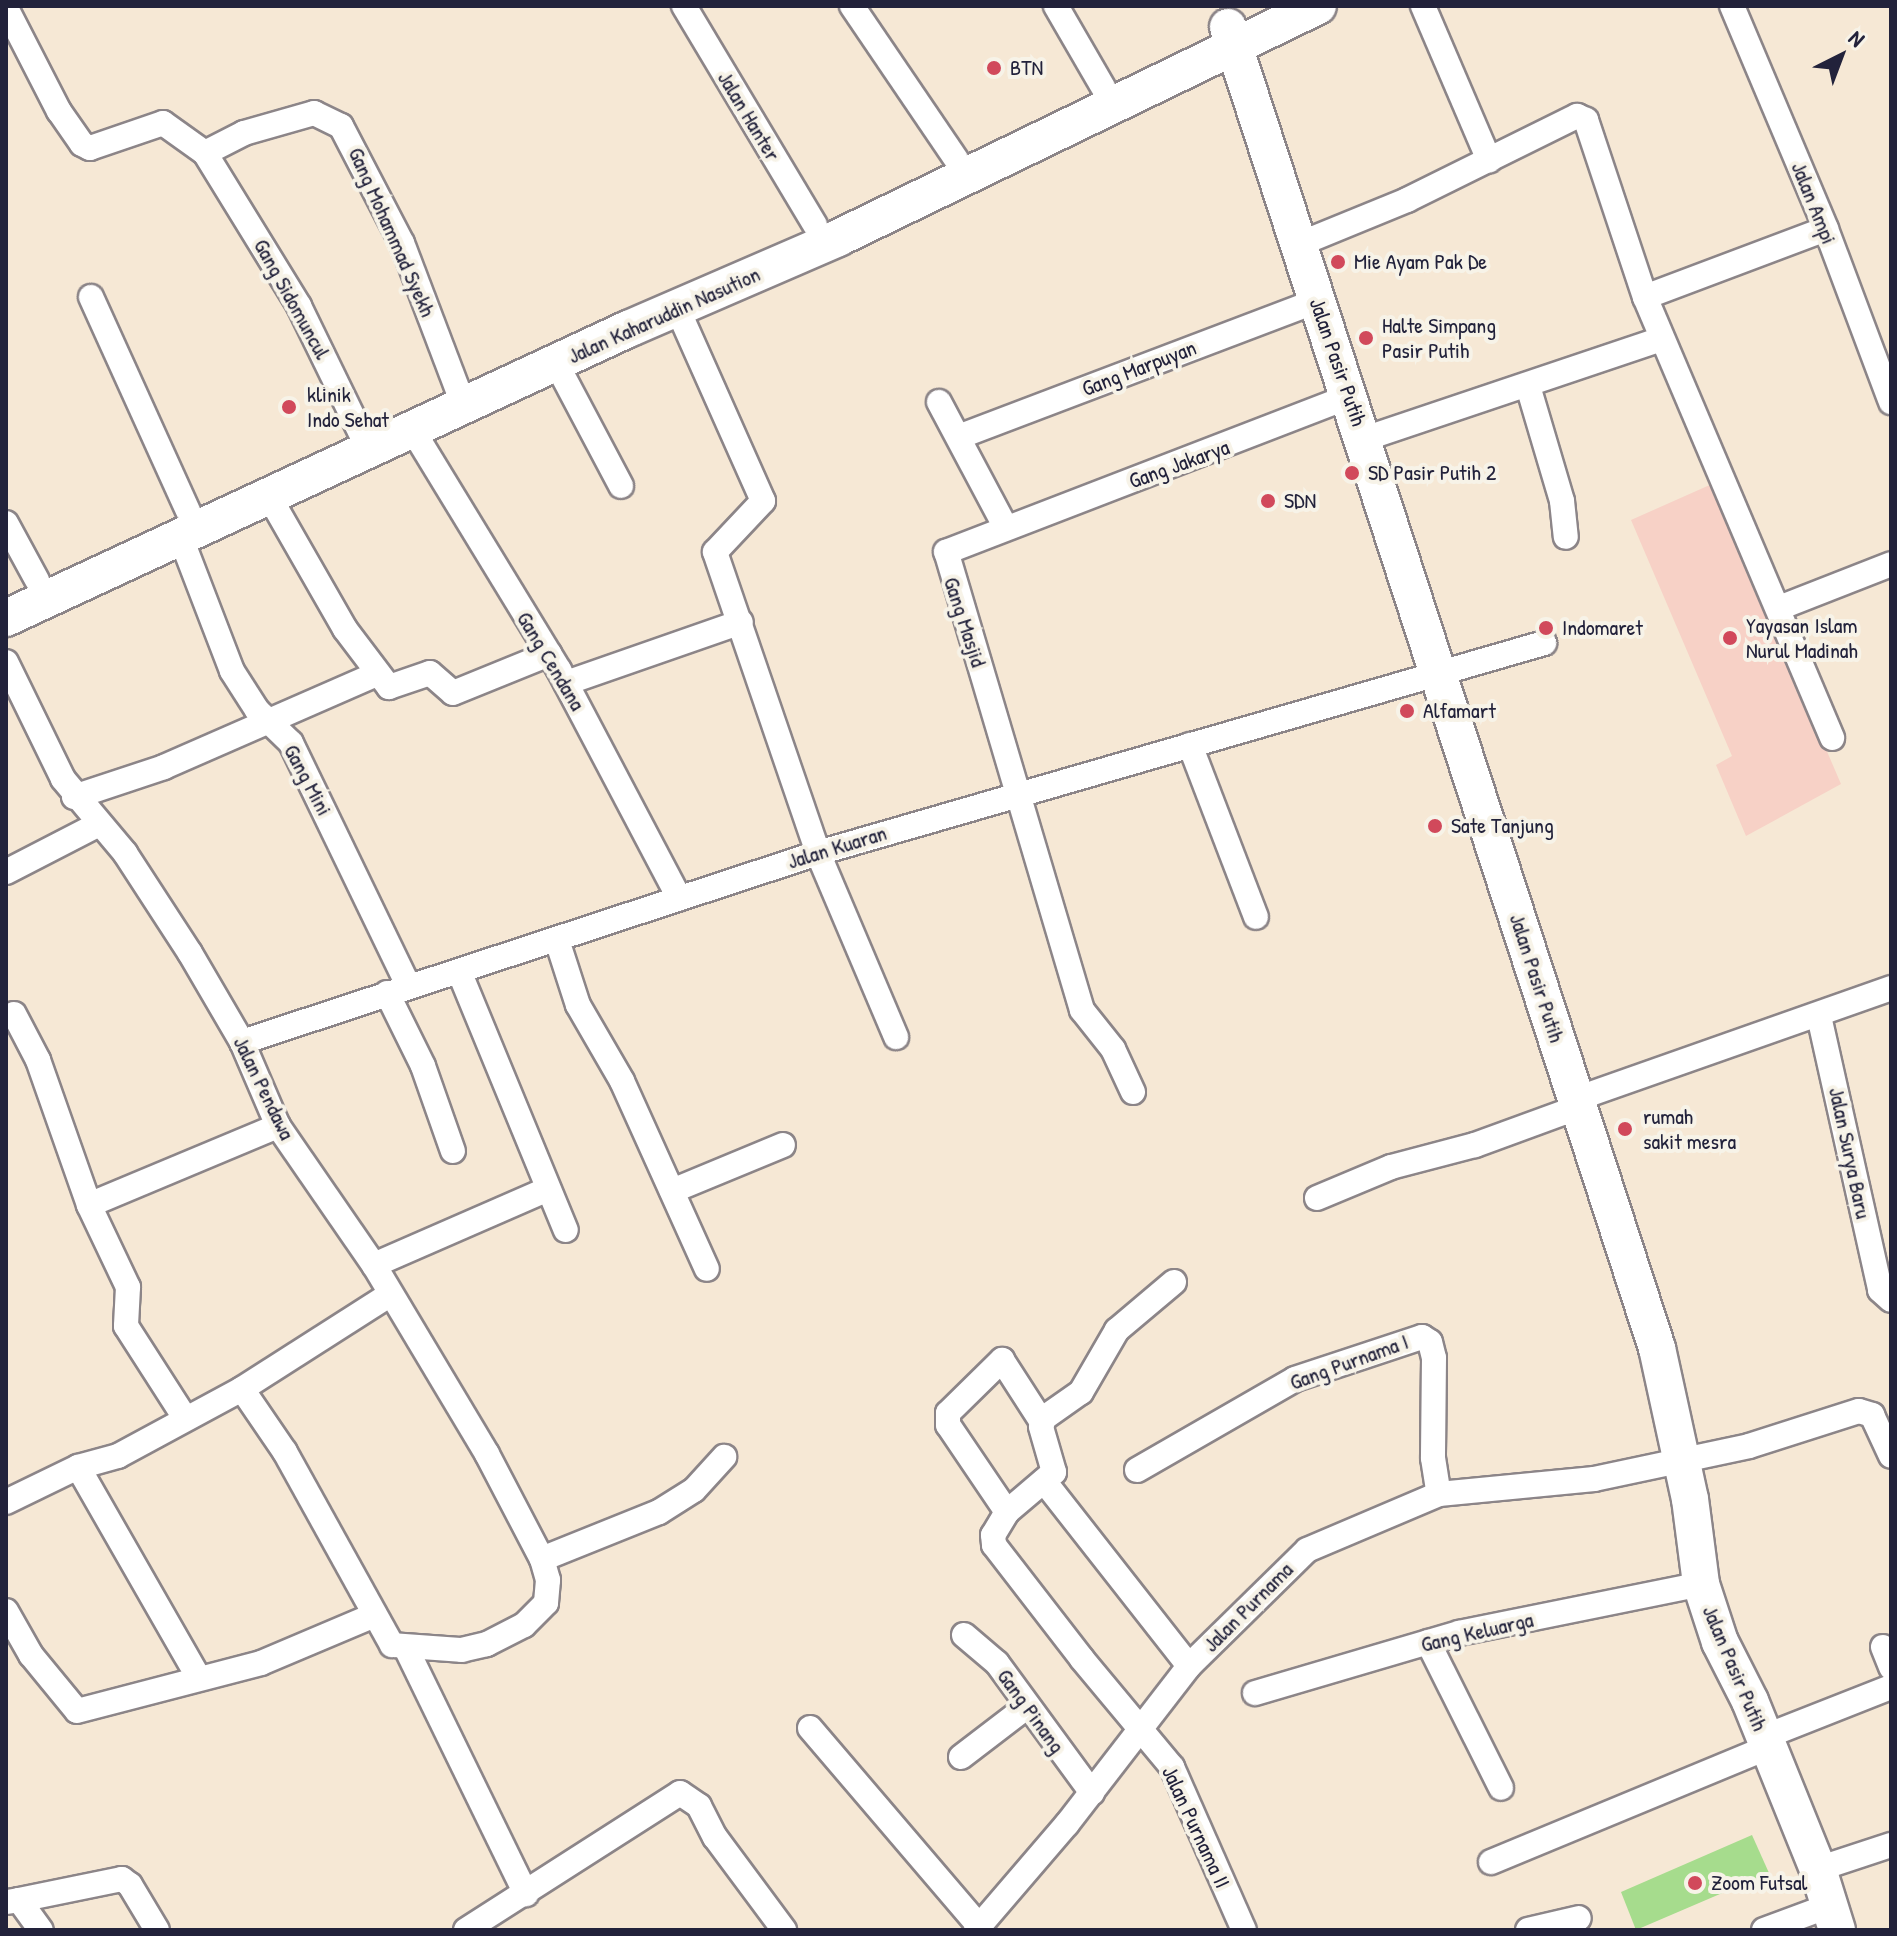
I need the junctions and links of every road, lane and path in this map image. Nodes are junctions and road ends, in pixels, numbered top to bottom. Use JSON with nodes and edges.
{"nodes":[{"id":1,"x":684,"y":6,"type":"edge"},
{"id":2,"x":852,"y":6,"type":"edge"},
{"id":3,"x":1056,"y":6,"type":"edge"},
{"id":4,"x":1271,"y":6,"type":"edge"},
{"id":5,"x":1318,"y":6,"type":"edge"},
{"id":6,"x":1423,"y":6,"type":"edge"},
{"id":7,"x":1732,"y":6,"type":"edge"},
{"id":8,"x":6,"y":8,"type":"edge"},
{"id":9,"x":1226,"y":26,"type":"edge"},
{"id":10,"x":1103,"y":87,"type":"junction"},
{"id":11,"x":205,"y":153,"type":"junction"},
{"id":12,"x":956,"y":159,"type":"junction"},
{"id":13,"x":1489,"y":160,"type":"junction"},
{"id":14,"x":815,"y":225,"type":"junction"},
{"id":15,"x":1826,"y":229,"type":"junction"},
{"id":16,"x":1297,"y":245,"type":"junction"},
{"id":17,"x":91,"y":297,"type":"dead end"},
{"id":18,"x":1645,"y":297,"type":"junction"},
{"id":19,"x":1317,"y":301,"type":"junction"},
{"id":20,"x":678,"y":310,"type":"junction"},
{"id":21,"x":1662,"y":339,"type":"junction"},
{"id":22,"x":556,"y":363,"type":"junction"},
{"id":23,"x":1528,"y":386,"type":"junction"},
{"id":24,"x":457,"y":388,"type":"junction"},
{"id":25,"x":1351,"y":396,"type":"junction"},
{"id":26,"x":939,"y":402,"type":"dead end"},
{"id":27,"x":1891,"y":402,"type":"edge"},
{"id":28,"x":412,"y":429,"type":"junction"},
{"id":29,"x":961,"y":436,"type":"junction"},
{"id":30,"x":365,"y":438,"type":"junction"},
{"id":31,"x":1364,"y":439,"type":"junction"},
{"id":32,"x":621,"y":486,"type":"dead end"},
{"id":33,"x":270,"y":498,"type":"junction"},
{"id":34,"x":6,"y":523,"type":"edge"},
{"id":35,"x":184,"y":525,"type":"junction"},
{"id":36,"x":1005,"y":526,"type":"junction"},
{"id":37,"x":1566,"y":537,"type":"dead end"},
{"id":38,"x":1891,"y":564,"type":"edge"},
{"id":39,"x":22,"y":587,"type":"edge"},
{"id":40,"x":1779,"y":608,"type":"junction"},
{"id":41,"x":6,"y":618,"type":"edge"},
{"id":42,"x":741,"y":622,"type":"junction"},
{"id":43,"x":1544,"y":643,"type":"dead end"},
{"id":44,"x":549,"y":654,"type":"junction"},
{"id":45,"x":6,"y":662,"type":"edge"},
{"id":46,"x":375,"y":675,"type":"junction"},
{"id":47,"x":1439,"y":675,"type":"junction"},
{"id":48,"x":566,"y":683,"type":"junction"},
{"id":49,"x":270,"y":724,"type":"junction"},
{"id":50,"x":1832,"y":738,"type":"dead end"},
{"id":51,"x":1190,"y":745,"type":"junction"},
{"id":52,"x":74,"y":797,"type":"junction"},
{"id":53,"x":1019,"y":798,"type":"junction"},
{"id":54,"x":97,"y":825,"type":"junction"},
{"id":55,"x":818,"y":853,"type":"junction"},
{"id":56,"x":6,"y":872,"type":"edge"},
{"id":57,"x":679,"y":898,"type":"junction"},
{"id":58,"x":1256,"y":917,"type":"dead end"},
{"id":59,"x":557,"y":940,"type":"junction"},
{"id":60,"x":459,"y":971,"type":"junction"},
{"id":61,"x":1891,"y":988,"type":"edge"},
{"id":62,"x":398,"y":989,"type":"junction"},
{"id":63,"x":14,"y":1014,"type":"dead end"},
{"id":64,"x":1819,"y":1016,"type":"junction"},
{"id":65,"x":896,"y":1037,"type":"dead end"},
{"id":66,"x":242,"y":1042,"type":"junction"},
{"id":67,"x":1133,"y":1092,"type":"dead end"},
{"id":68,"x":1578,"y":1103,"type":"junction"},
{"id":69,"x":278,"y":1126,"type":"junction"},
{"id":70,"x":783,"y":1145,"type":"dead end"},
{"id":71,"x":453,"y":1151,"type":"dead end"},
{"id":72,"x":546,"y":1190,"type":"junction"},
{"id":73,"x":672,"y":1191,"type":"junction"},
{"id":74,"x":1317,"y":1198,"type":"dead end"},
{"id":75,"x":89,"y":1205,"type":"junction"},
{"id":76,"x":566,"y":1230,"type":"dead end"},
{"id":77,"x":374,"y":1265,"type":"junction"},
{"id":78,"x":707,"y":1269,"type":"dead end"},
{"id":79,"x":1174,"y":1282,"type":"dead end"},
{"id":80,"x":389,"y":1295,"type":"junction"},
{"id":81,"x":1886,"y":1295,"type":"edge"},
{"id":82,"x":242,"y":1389,"type":"junction"},
{"id":83,"x":185,"y":1418,"type":"junction"},
{"id":84,"x":1042,"y":1422,"type":"junction"},
{"id":85,"x":1891,"y":1456,"type":"edge"},
{"id":86,"x":724,"y":1457,"type":"dead end"},
{"id":87,"x":1682,"y":1461,"type":"junction"},
{"id":88,"x":78,"y":1467,"type":"junction"},
{"id":89,"x":1137,"y":1470,"type":"dead end"},
{"id":90,"x":1044,"y":1481,"type":"junction"},
{"id":91,"x":1439,"y":1494,"type":"junction"},
{"id":92,"x":6,"y":1502,"type":"edge"},
{"id":93,"x":1007,"y":1512,"type":"junction"},
{"id":94,"x":542,"y":1559,"type":"junction"},
{"id":95,"x":1701,"y":1584,"type":"junction"},
{"id":96,"x":6,"y":1611,"type":"edge"},
{"id":97,"x":372,"y":1616,"type":"junction"},
{"id":98,"x":964,"y":1635,"type":"dead end"},
{"id":99,"x":1428,"y":1642,"type":"junction"},
{"id":100,"x":406,"y":1648,"type":"junction"},
{"id":101,"x":1189,"y":1666,"type":"junction"},
{"id":102,"x":199,"y":1678,"type":"junction"},
{"id":103,"x":1891,"y":1687,"type":"edge"},
{"id":104,"x":1255,"y":1693,"type":"dead end"},
{"id":105,"x":1025,"y":1708,"type":"junction"},
{"id":106,"x":1142,"y":1727,"type":"junction"},
{"id":107,"x":810,"y":1728,"type":"dead end"},
{"id":108,"x":1766,"y":1742,"type":"junction"},
{"id":109,"x":961,"y":1757,"type":"dead end"},
{"id":110,"x":1501,"y":1788,"type":"dead end"},
{"id":111,"x":1092,"y":1793,"type":"junction"},
{"id":112,"x":1891,"y":1845,"type":"edge"},
{"id":113,"x":1491,"y":1862,"type":"dead end"},
{"id":114,"x":1818,"y":1869,"type":"junction"},
{"id":115,"x":526,"y":1894,"type":"junction"},
{"id":116,"x":12,"y":1902,"type":"edge"},
{"id":117,"x":1579,"y":1918,"type":"dead end"},
{"id":118,"x":1833,"y":1918,"type":"edge"},
{"id":119,"x":977,"y":1928,"type":"edge"},
{"id":120,"x":41,"y":1930,"type":"edge"},
{"id":121,"x":157,"y":1930,"type":"edge"},
{"id":122,"x":466,"y":1930,"type":"edge"},
{"id":123,"x":784,"y":1930,"type":"edge"},
{"id":124,"x":1244,"y":1930,"type":"edge"},
{"id":125,"x":1528,"y":1930,"type":"edge"},
{"id":126,"x":1764,"y":1930,"type":"edge"}],
"edges":[{"from":1,"to":14,"type":"street","name":"Jalan Hanter"},
{"from":2,"to":12,"type":"street"},
{"from":3,"to":10,"type":"street"},
{"from":4,"to":9,"type":"highway","name":"Jalan Kaharuddin Nasution"},
{"from":5,"to":9,"type":"highway","name":"Jalan Kaharuddin Nasution"},
{"from":6,"to":13,"type":"street"},
{"from":7,"to":15,"type":"street","name":"Jalan Ampi"},
{"from":8,"to":11,"type":"street"},
{"from":9,"to":10,"type":"highway","name":"Jalan Kaharuddin Nasution"},
{"from":9,"to":16,"type":"highway","name":"Jalan Pasir Putih"},
{"from":9,"to":20,"type":"highway","name":"Jalan Kaharuddin Nasution"},
{"from":10,"to":12,"type":"highway","name":"Jalan Kaharuddin Nasution"},
{"from":11,"to":24,"type":"street","name":"Gang Mohammad Syekh"},
{"from":11,"to":30,"type":"street","name":"Gang Sidomuncul"},
{"from":12,"to":14,"type":"highway","name":"Jalan Kaharuddin Nasution"},
{"from":13,"to":16,"type":"street"},
{"from":13,"to":18,"type":"street"},
{"from":14,"to":24,"type":"highway","name":"Jalan Kaharuddin Nasution"},
{"from":15,"to":18,"type":"street"},
{"from":15,"to":27,"type":"street","name":"Jalan Ampi"},
{"from":16,"to":19,"type":"highway","name":"Jalan Pasir Putih"},
{"from":17,"to":35,"type":"street","name":"Gang Mini"},
{"from":18,"to":21,"type":"street"},
{"from":19,"to":25,"type":"highway","name":"Jalan Pasir Putih"},
{"from":19,"to":29,"type":"street","name":"Gang Marpuyan"},
{"from":20,"to":22,"type":"highway","name":"Jalan Kaharuddin Nasution"},
{"from":20,"to":42,"type":"street"},
{"from":21,"to":23,"type":"street"},
{"from":21,"to":40,"type":"street"},
{"from":22,"to":28,"type":"highway","name":"Jalan Kaharuddin Nasution"},
{"from":22,"to":32,"type":"street"},
{"from":23,"to":31,"type":"street"},
{"from":23,"to":37,"type":"street"},
{"from":24,"to":30,"type":"highway","name":"Jalan Kaharuddin Nasution"},
{"from":25,"to":31,"type":"highway","name":"Jalan Pasir Putih"},
{"from":25,"to":36,"type":"street","name":"Gang Jakarya"},
{"from":26,"to":29,"type":"street"},
{"from":28,"to":30,"type":"highway","name":"Jalan Kaharuddin Nasution"},
{"from":28,"to":44,"type":"street","name":"Gang Cendana"},
{"from":29,"to":36,"type":"street"},
{"from":30,"to":33,"type":"highway","name":"Jalan Kaharuddin Nasution"},
{"from":30,"to":35,"type":"highway","name":"Jalan Kaharuddin Nasution"},
{"from":31,"to":47,"type":"highway","name":"Jalan Pasir Putih"},
{"from":33,"to":35,"type":"highway","name":"Jalan Kaharuddin Nasution"},
{"from":33,"to":46,"type":"street"},
{"from":34,"to":39,"type":"street"},
{"from":35,"to":39,"type":"highway","name":"Jalan Kaharuddin Nasution"},
{"from":35,"to":41,"type":"highway","name":"Jalan Kaharuddin Nasution"},
{"from":35,"to":49,"type":"street","name":"Gang Mini"},
{"from":36,"to":53,"type":"street","name":"Gang Masjid"},
{"from":38,"to":40,"type":"street"},
{"from":40,"to":50,"type":"street"},
{"from":42,"to":48,"type":"street"},
{"from":42,"to":55,"type":"street"},
{"from":43,"to":47,"type":"street","name":"Jalan Kuaran"},
{"from":44,"to":46,"type":"street"},
{"from":44,"to":48,"type":"street","name":"Gang Cendana"},
{"from":45,"to":52,"type":"street","name":"Jalan Pendawa"},
{"from":46,"to":49,"type":"street"},
{"from":47,"to":51,"type":"street","name":"Jalan Kuaran"},
{"from":47,"to":68,"type":"highway","name":"Jalan Pasir Putih"},
{"from":48,"to":57,"type":"street","name":"Gang Cendana"},
{"from":49,"to":52,"type":"street"},
{"from":49,"to":62,"type":"street","name":"Gang Mini"},
{"from":51,"to":53,"type":"street","name":"Jalan Kuaran"},
{"from":51,"to":58,"type":"street"},
{"from":52,"to":54,"type":"street","name":"Jalan Pendawa"},
{"from":53,"to":55,"type":"street","name":"Jalan Kuaran"},
{"from":53,"to":67,"type":"street","name":"Gang Masjid"},
{"from":54,"to":56,"type":"street"},
{"from":54,"to":66,"type":"street","name":"Jalan Pendawa"},
{"from":55,"to":57,"type":"street","name":"Jalan Kuaran"},
{"from":55,"to":65,"type":"street"},
{"from":57,"to":59,"type":"street","name":"Jalan Kuaran"},
{"from":59,"to":60,"type":"street","name":"Jalan Kuaran"},
{"from":59,"to":73,"type":"street"},
{"from":60,"to":62,"type":"street","name":"Jalan Kuaran"},
{"from":60,"to":72,"type":"street"},
{"from":61,"to":64,"type":"street"},
{"from":62,"to":66,"type":"street","name":"Jalan Kuaran"},
{"from":62,"to":71,"type":"street","name":"Gang Mini"},
{"from":63,"to":75,"type":"street"},
{"from":64,"to":68,"type":"street"},
{"from":64,"to":81,"type":"street","name":"Jalan Surya Baru"},
{"from":66,"to":69,"type":"street","name":"Jalan Pendawa"},
{"from":68,"to":74,"type":"street"},
{"from":68,"to":87,"type":"highway","name":"Jalan Pasir Putih"},
{"from":69,"to":75,"type":"street"},
{"from":69,"to":77,"type":"street","name":"Jalan Pendawa"},
{"from":70,"to":73,"type":"street"},
{"from":72,"to":76,"type":"street"},
{"from":72,"to":77,"type":"street"},
{"from":73,"to":78,"type":"street"},
{"from":75,"to":83,"type":"street"},
{"from":77,"to":80,"type":"street","name":"Jalan Pendawa"},
{"from":79,"to":84,"type":"street"},
{"from":80,"to":82,"type":"street"},
{"from":80,"to":94,"type":"street","name":"Jalan Pendawa"},
{"from":82,"to":83,"type":"street"},
{"from":82,"to":97,"type":"street"},
{"from":83,"to":88,"type":"street"},
{"from":84,"to":90,"type":"street"},
{"from":84,"to":93,"type":"street"},
{"from":85,"to":87,"type":"street","name":"Jalan Purnama"},
{"from":86,"to":94,"type":"street"},
{"from":87,"to":91,"type":"street","name":"Jalan Purnama"},
{"from":87,"to":95,"type":"highway","name":"Jalan Pasir Putih"},
{"from":88,"to":92,"type":"street"},
{"from":88,"to":102,"type":"street"},
{"from":89,"to":91,"type":"street","name":"Gang Purnama I"},
{"from":90,"to":93,"type":"street"},
{"from":90,"to":101,"type":"street"},
{"from":91,"to":101,"type":"street","name":"Jalan Purnama"},
{"from":93,"to":106,"type":"street","name":"Jalan Purnama II"},
{"from":94,"to":100,"type":"street"},
{"from":95,"to":99,"type":"street","name":"Gang Keluarga"},
{"from":95,"to":108,"type":"highway","name":"Jalan Pasir Putih"},
{"from":96,"to":102,"type":"street"},
{"from":97,"to":100,"type":"street"},
{"from":97,"to":102,"type":"street"},
{"from":98,"to":105,"type":"street","name":"Gang Pinang"},
{"from":99,"to":104,"type":"street","name":"Gang Keluarga"},
{"from":99,"to":110,"type":"street"},
{"from":100,"to":115,"type":"street"},
{"from":101,"to":106,"type":"street","name":"Jalan Purnama"},
{"from":103,"to":108,"type":"street"},
{"from":105,"to":109,"type":"street"},
{"from":105,"to":111,"type":"street","name":"Gang Pinang"},
{"from":106,"to":111,"type":"street","name":"Jalan Purnama"},
{"from":106,"to":124,"type":"street","name":"Jalan Purnama II"},
{"from":107,"to":119,"type":"street"},
{"from":108,"to":113,"type":"street"},
{"from":108,"to":114,"type":"highway","name":"Jalan Pasir Putih"},
{"from":111,"to":119,"type":"street","name":"Jalan Purnama"},
{"from":112,"to":114,"type":"street"},
{"from":114,"to":118,"type":"highway","name":"Jalan Pasir Putih"},
{"from":115,"to":122,"type":"street"},
{"from":115,"to":123,"type":"street"},
{"from":116,"to":120,"type":"street"},
{"from":116,"to":121,"type":"street"},
{"from":117,"to":125,"type":"street"},
{"from":118,"to":126,"type":"street"}]}
